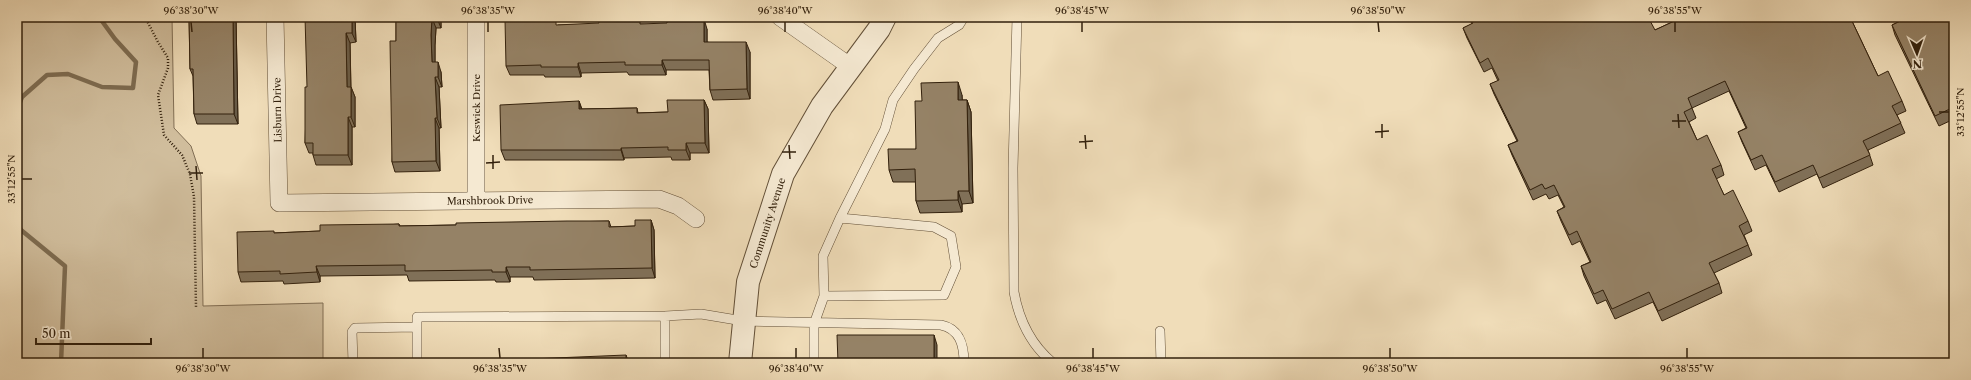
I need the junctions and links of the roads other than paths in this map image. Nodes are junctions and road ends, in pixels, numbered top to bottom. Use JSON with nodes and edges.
{"nodes":[{"id":1,"x":275,"y":17,"type":"edge"},
{"id":2,"x":476,"y":17,"type":"edge"},
{"id":3,"x":780,"y":17,"type":"edge"},
{"id":4,"x":885,"y":17,"type":"edge"},
{"id":5,"x":964,"y":17,"type":"edge"},
{"id":6,"x":1017,"y":17,"type":"edge"},
{"id":7,"x":851,"y":67,"type":"junction"},
{"id":8,"x":476,"y":200,"type":"junction"},
{"id":9,"x":279,"y":203,"type":"joint"},
{"id":10,"x":840,"y":218,"type":"junction"},
{"id":11,"x":696,"y":219,"type":"dead end"},
{"id":12,"x":824,"y":296,"type":"junction"},
{"id":13,"x":665,"y":316,"type":"junction"},
{"id":14,"x":742,"y":321,"type":"junction"},
{"id":15,"x":814,"y":324,"type":"junction"},
{"id":16,"x":417,"y":327,"type":"junction"},
{"id":17,"x":1160,"y":331,"type":"dead end"},
{"id":18,"x":353,"y":363,"type":"edge"},
{"id":19,"x":417,"y":363,"type":"edge"},
{"id":20,"x":665,"y":363,"type":"edge"},
{"id":21,"x":740,"y":363,"type":"edge"},
{"id":22,"x":814,"y":363,"type":"edge"},
{"id":23,"x":964,"y":363,"type":"edge"},
{"id":24,"x":1053,"y":363,"type":"edge"},
{"id":25,"x":1161,"y":363,"type":"edge"}],
"edges":[{"from":1,"to":9,"type":"street","name":"Lisburn Drive"},
{"from":2,"to":8,"type":"street","name":"Keswick Drive"},
{"from":3,"to":7,"type":"street"},
{"from":4,"to":7,"type":"street","name":"Community Avenue"},
{"from":5,"to":10,"type":"lane"},
{"from":6,"to":24,"type":"lane"},
{"from":7,"to":14,"type":"street","name":"Community Avenue"},
{"from":8,"to":9,"type":"street","name":"Marshbrook Drive"},
{"from":8,"to":11,"type":"street","name":"Marshbrook Drive"},
{"from":10,"to":12,"type":"lane"},
{"from":10,"to":12,"type":"lane"},
{"from":12,"to":15,"type":"lane"},
{"from":13,"to":14,"type":"lane"},
{"from":13,"to":16,"type":"lane"},
{"from":13,"to":20,"type":"lane"},
{"from":14,"to":15,"type":"lane"},
{"from":14,"to":21,"type":"street","name":"Community Avenue"},
{"from":15,"to":22,"type":"lane"},
{"from":15,"to":23,"type":"lane"},
{"from":16,"to":18,"type":"lane"},
{"from":16,"to":19,"type":"lane"},
{"from":17,"to":25,"type":"lane"}]}
